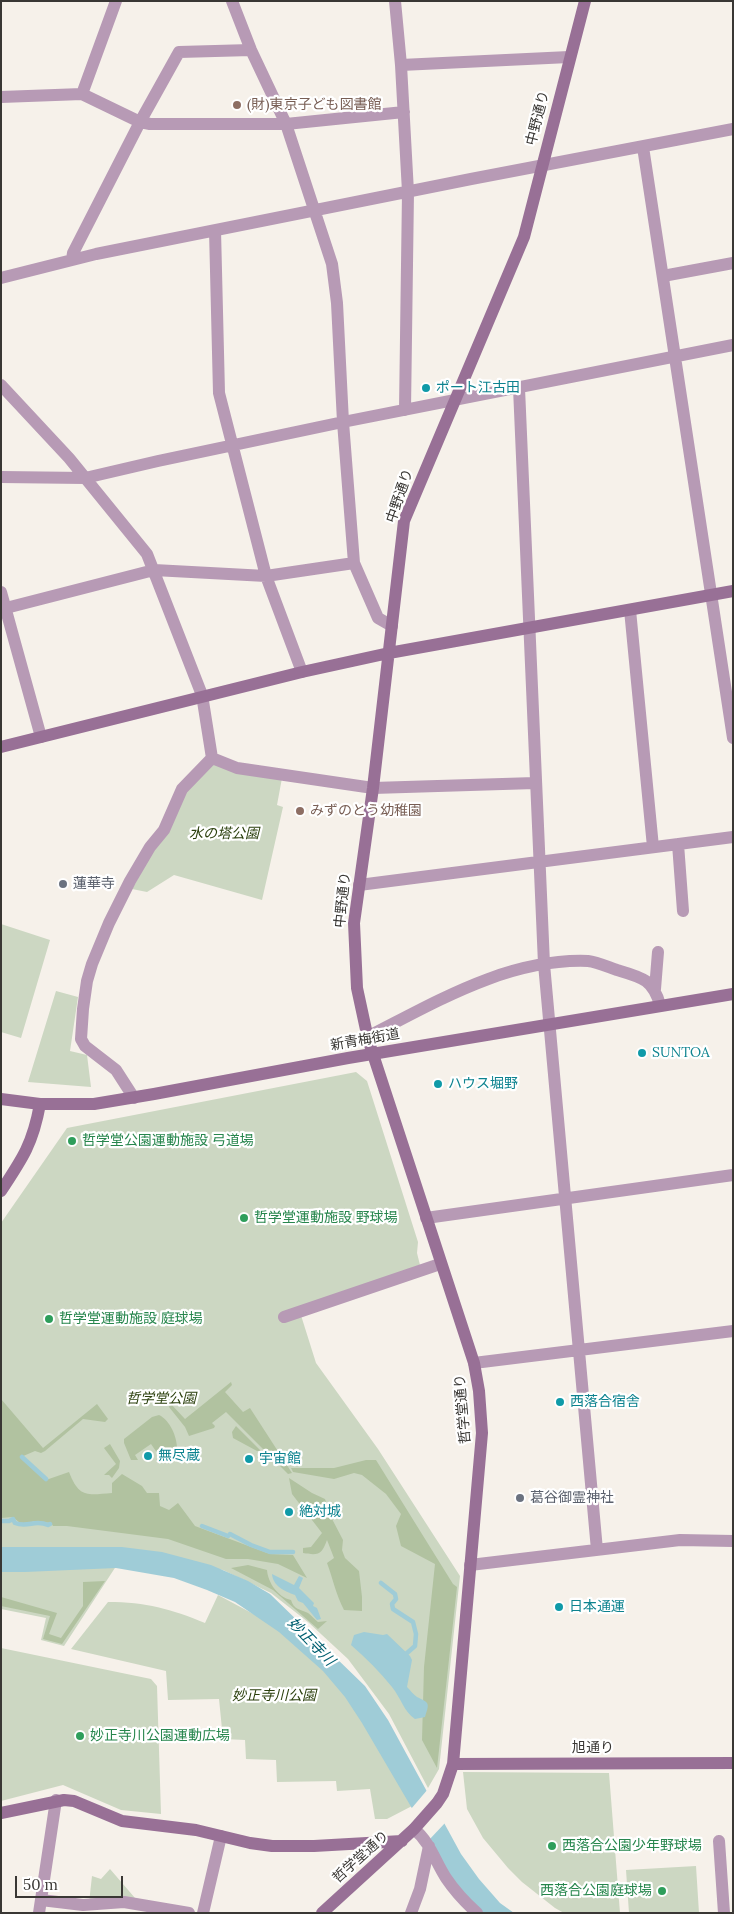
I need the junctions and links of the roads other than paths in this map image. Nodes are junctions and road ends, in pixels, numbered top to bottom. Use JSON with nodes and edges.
{"nodes":[{"id":1,"x":116,"y":1,"type":"edge"},
{"id":2,"x":232,"y":1,"type":"edge"},
{"id":3,"x":395,"y":1,"type":"edge"},
{"id":4,"x":585,"y":1,"type":"edge"},
{"id":5,"x":251,"y":50,"type":"junction"},
{"id":6,"x":570,"y":57,"type":"junction"},
{"id":7,"x":401,"y":64,"type":"junction"},
{"id":8,"x":82,"y":94,"type":"junction"},
{"id":9,"x":1,"y":97,"type":"edge"},
{"id":10,"x":404,"y":112,"type":"junction"},
{"id":11,"x":140,"y":122,"type":"junction"},
{"id":12,"x":286,"y":124,"type":"junction"},
{"id":13,"x":733,"y":129,"type":"edge"},
{"id":14,"x":643,"y":147,"type":"junction"},
{"id":15,"x":542,"y":166,"type":"junction"},
{"id":16,"x":408,"y":192,"type":"junction"},
{"id":17,"x":316,"y":211,"type":"junction"},
{"id":18,"x":215,"y":230,"type":"junction"},
{"id":19,"x":72,"y":260,"type":"junction"},
{"id":20,"x":733,"y":263,"type":"edge"},
{"id":21,"x":663,"y":276,"type":"junction"},
{"id":22,"x":1,"y":278,"type":"edge"},
{"id":23,"x":733,"y":345,"type":"edge"},
{"id":24,"x":676,"y":356,"type":"junction"},
{"id":25,"x":1,"y":384,"type":"edge"},
{"id":26,"x":519,"y":388,"type":"junction"},
{"id":27,"x":454,"y":400,"type":"junction"},
{"id":28,"x":405,"y":410,"type":"junction"},
{"id":29,"x":343,"y":422,"type":"junction"},
{"id":30,"x":233,"y":445,"type":"junction"},
{"id":31,"x":1,"y":477,"type":"edge"},
{"id":32,"x":85,"y":478,"type":"junction"},
{"id":33,"x":354,"y":563,"type":"junction"},
{"id":34,"x":154,"y":570,"type":"junction"},
{"id":35,"x":266,"y":576,"type":"junction"},
{"id":36,"x":733,"y":591,"type":"edge"},
{"id":37,"x":1,"y":592,"type":"edge"},
{"id":38,"x":711,"y":595,"type":"junction"},
{"id":39,"x":6,"y":608,"type":"junction"},
{"id":40,"x":630,"y":610,"type":"junction"},
{"id":41,"x":392,"y":626,"type":"junction"},
{"id":42,"x":530,"y":628,"type":"junction"},
{"id":43,"x":389,"y":653,"type":"junction"},
{"id":44,"x":302,"y":672,"type":"junction"},
{"id":45,"x":202,"y":695,"type":"junction"},
{"id":46,"x":731,"y":714,"type":"edge"},
{"id":47,"x":41,"y":737,"type":"junction"},
{"id":48,"x":733,"y":738,"type":"edge"},
{"id":49,"x":1,"y":747,"type":"edge"},
{"id":50,"x":212,"y":758,"type":"junction"},
{"id":51,"x":535,"y":783,"type":"junction"},
{"id":52,"x":374,"y":788,"type":"junction"},
{"id":53,"x":733,"y":837,"type":"edge"},
{"id":54,"x":678,"y":844,"type":"junction"},
{"id":55,"x":653,"y":847,"type":"junction"},
{"id":56,"x":540,"y":862,"type":"junction"},
{"id":57,"x":359,"y":885,"type":"junction"},
{"id":58,"x":683,"y":911,"type":"dead end"},
{"id":59,"x":658,"y":952,"type":"dead end"},
{"id":60,"x":544,"y":964,"type":"junction"},
{"id":61,"x":655,"y":989,"type":"junction"},
{"id":62,"x":733,"y":994,"type":"edge"},
{"id":63,"x":660,"y":1005,"type":"junction"},
{"id":64,"x":549,"y":1025,"type":"junction"},
{"id":65,"x":367,"y":1037,"type":"junction"},
{"id":66,"x":372,"y":1054,"type":"junction"},
{"id":67,"x":134,"y":1098,"type":"junction"},
{"id":68,"x":1,"y":1099,"type":"edge"},
{"id":69,"x":40,"y":1104,"type":"junction"},
{"id":70,"x":733,"y":1175,"type":"edge"},
{"id":71,"x":1,"y":1191,"type":"edge"},
{"id":72,"x":565,"y":1199,"type":"junction"},
{"id":73,"x":426,"y":1218,"type":"junction"},
{"id":74,"x":440,"y":1264,"type":"junction"},
{"id":75,"x":284,"y":1317,"type":"dead end"},
{"id":76,"x":733,"y":1332,"type":"edge"},
{"id":77,"x":579,"y":1350,"type":"junction"},
{"id":78,"x":474,"y":1363,"type":"junction"},
{"id":79,"x":733,"y":1542,"type":"edge"},
{"id":80,"x":597,"y":1550,"type":"junction"},
{"id":81,"x":470,"y":1565,"type":"junction"},
{"id":82,"x":733,"y":1763,"type":"edge"},
{"id":83,"x":453,"y":1764,"type":"junction"},
{"id":84,"x":56,"y":1800,"type":"junction"},
{"id":85,"x":1,"y":1813,"type":"edge"},
{"id":86,"x":417,"y":1826,"type":"junction"},
{"id":87,"x":220,"y":1836,"type":"junction"},
{"id":88,"x":402,"y":1841,"type":"junction"},
{"id":89,"x":719,"y":1842,"type":"dead end"},
{"id":90,"x":428,"y":1846,"type":"junction"},
{"id":91,"x":40,"y":1906,"type":"edge"},
{"id":92,"x":726,"y":1906,"type":"edge"},
{"id":93,"x":189,"y":1913,"type":"edge"},
{"id":94,"x":203,"y":1913,"type":"edge"},
{"id":95,"x":322,"y":1913,"type":"edge"},
{"id":96,"x":411,"y":1913,"type":"edge"},
{"id":97,"x":477,"y":1913,"type":"edge"}],
"edges":[{"from":1,"to":8,"type":"street"},
{"from":2,"to":5,"type":"street"},
{"from":3,"to":7,"type":"street"},
{"from":4,"to":6,"type":"street","name":"中野通り"},
{"from":5,"to":11,"type":"street"},
{"from":5,"to":12,"type":"street"},
{"from":6,"to":7,"type":"street"},
{"from":6,"to":15,"type":"street","name":"中野通り"},
{"from":7,"to":10,"type":"street"},
{"from":8,"to":9,"type":"street"},
{"from":8,"to":11,"type":"street"},
{"from":10,"to":12,"type":"street"},
{"from":10,"to":16,"type":"street"},
{"from":11,"to":12,"type":"street"},
{"from":11,"to":19,"type":"street"},
{"from":12,"to":17,"type":"street"},
{"from":13,"to":14,"type":"street"},
{"from":14,"to":15,"type":"street"},
{"from":14,"to":21,"type":"street"},
{"from":15,"to":16,"type":"street"},
{"from":15,"to":27,"type":"street","name":"中野通り"},
{"from":16,"to":17,"type":"street"},
{"from":16,"to":28,"type":"street"},
{"from":17,"to":18,"type":"street"},
{"from":17,"to":29,"type":"street"},
{"from":18,"to":19,"type":"street"},
{"from":18,"to":30,"type":"street"},
{"from":19,"to":22,"type":"street"},
{"from":20,"to":21,"type":"street"},
{"from":21,"to":24,"type":"street"},
{"from":23,"to":24,"type":"street"},
{"from":24,"to":26,"type":"street"},
{"from":24,"to":38,"type":"street"},
{"from":25,"to":32,"type":"street"},
{"from":26,"to":27,"type":"street"},
{"from":26,"to":42,"type":"street"},
{"from":27,"to":28,"type":"street"},
{"from":27,"to":41,"type":"street","name":"中野通り"},
{"from":28,"to":29,"type":"street"},
{"from":29,"to":30,"type":"street"},
{"from":29,"to":33,"type":"street"},
{"from":30,"to":32,"type":"street"},
{"from":30,"to":35,"type":"street"},
{"from":31,"to":32,"type":"street"},
{"from":32,"to":34,"type":"street"},
{"from":33,"to":35,"type":"street"},
{"from":33,"to":41,"type":"street"},
{"from":34,"to":35,"type":"street"},
{"from":34,"to":39,"type":"street"},
{"from":34,"to":45,"type":"street"},
{"from":35,"to":44,"type":"street"},
{"from":36,"to":38,"type":"street"},
{"from":37,"to":39,"type":"street"},
{"from":38,"to":40,"type":"street"},
{"from":38,"to":46,"type":"street"},
{"from":39,"to":47,"type":"street"},
{"from":40,"to":42,"type":"street"},
{"from":40,"to":55,"type":"street"},
{"from":41,"to":43,"type":"street","name":"中野通り"},
{"from":42,"to":43,"type":"street"},
{"from":42,"to":51,"type":"street"},
{"from":43,"to":44,"type":"street"},
{"from":43,"to":52,"type":"street","name":"中野通り"},
{"from":44,"to":45,"type":"street"},
{"from":45,"to":47,"type":"street"},
{"from":45,"to":50,"type":"street"},
{"from":46,"to":48,"type":"street"},
{"from":47,"to":49,"type":"street"},
{"from":50,"to":52,"type":"street"},
{"from":50,"to":67,"type":"street"},
{"from":51,"to":52,"type":"street"},
{"from":51,"to":56,"type":"street"},
{"from":52,"to":57,"type":"street","name":"中野通り"},
{"from":53,"to":54,"type":"street"},
{"from":54,"to":55,"type":"street"},
{"from":54,"to":58,"type":"street"},
{"from":55,"to":56,"type":"street"},
{"from":56,"to":57,"type":"street"},
{"from":56,"to":60,"type":"street"},
{"from":57,"to":65,"type":"street","name":"中野通り"},
{"from":59,"to":61,"type":"street"},
{"from":60,"to":61,"type":"street"},
{"from":60,"to":64,"type":"street"},
{"from":60,"to":65,"type":"street"},
{"from":61,"to":63,"type":"street"},
{"from":62,"to":63,"type":"street","name":"新青梅街道"},
{"from":63,"to":64,"type":"street","name":"新青梅街道"},
{"from":64,"to":66,"type":"street","name":"新青梅街道"},
{"from":64,"to":72,"type":"street"},
{"from":65,"to":66,"type":"street","name":"中野通り"},
{"from":66,"to":67,"type":"street","name":"新青梅街道"},
{"from":66,"to":73,"type":"street","name":"哲学堂通り"},
{"from":67,"to":69,"type":"street","name":"新青梅街道"},
{"from":68,"to":69,"type":"street","name":"新青梅街道"},
{"from":69,"to":71,"type":"street"},
{"from":70,"to":72,"type":"street"},
{"from":72,"to":73,"type":"street"},
{"from":72,"to":77,"type":"street"},
{"from":73,"to":74,"type":"street","name":"哲学堂通り"},
{"from":74,"to":75,"type":"street"},
{"from":74,"to":78,"type":"street","name":"哲学堂通り"},
{"from":76,"to":77,"type":"street"},
{"from":77,"to":78,"type":"street"},
{"from":77,"to":80,"type":"street"},
{"from":78,"to":81,"type":"street","name":"哲学堂通り"},
{"from":79,"to":80,"type":"street"},
{"from":80,"to":81,"type":"street"},
{"from":81,"to":83,"type":"street","name":"哲学堂通り"},
{"from":82,"to":83,"type":"street","name":"旭通り"},
{"from":83,"to":86,"type":"street","name":"哲学堂通り"},
{"from":84,"to":85,"type":"street"},
{"from":84,"to":87,"type":"street"},
{"from":84,"to":91,"type":"street"},
{"from":86,"to":88,"type":"street","name":"哲学堂通り"},
{"from":86,"to":90,"type":"street"},
{"from":87,"to":88,"type":"street"},
{"from":87,"to":94,"type":"street"},
{"from":88,"to":95,"type":"street","name":"哲学堂通り"},
{"from":89,"to":92,"type":"street"},
{"from":90,"to":96,"type":"street"},
{"from":90,"to":97,"type":"street"},
{"from":91,"to":93,"type":"street"}]}
